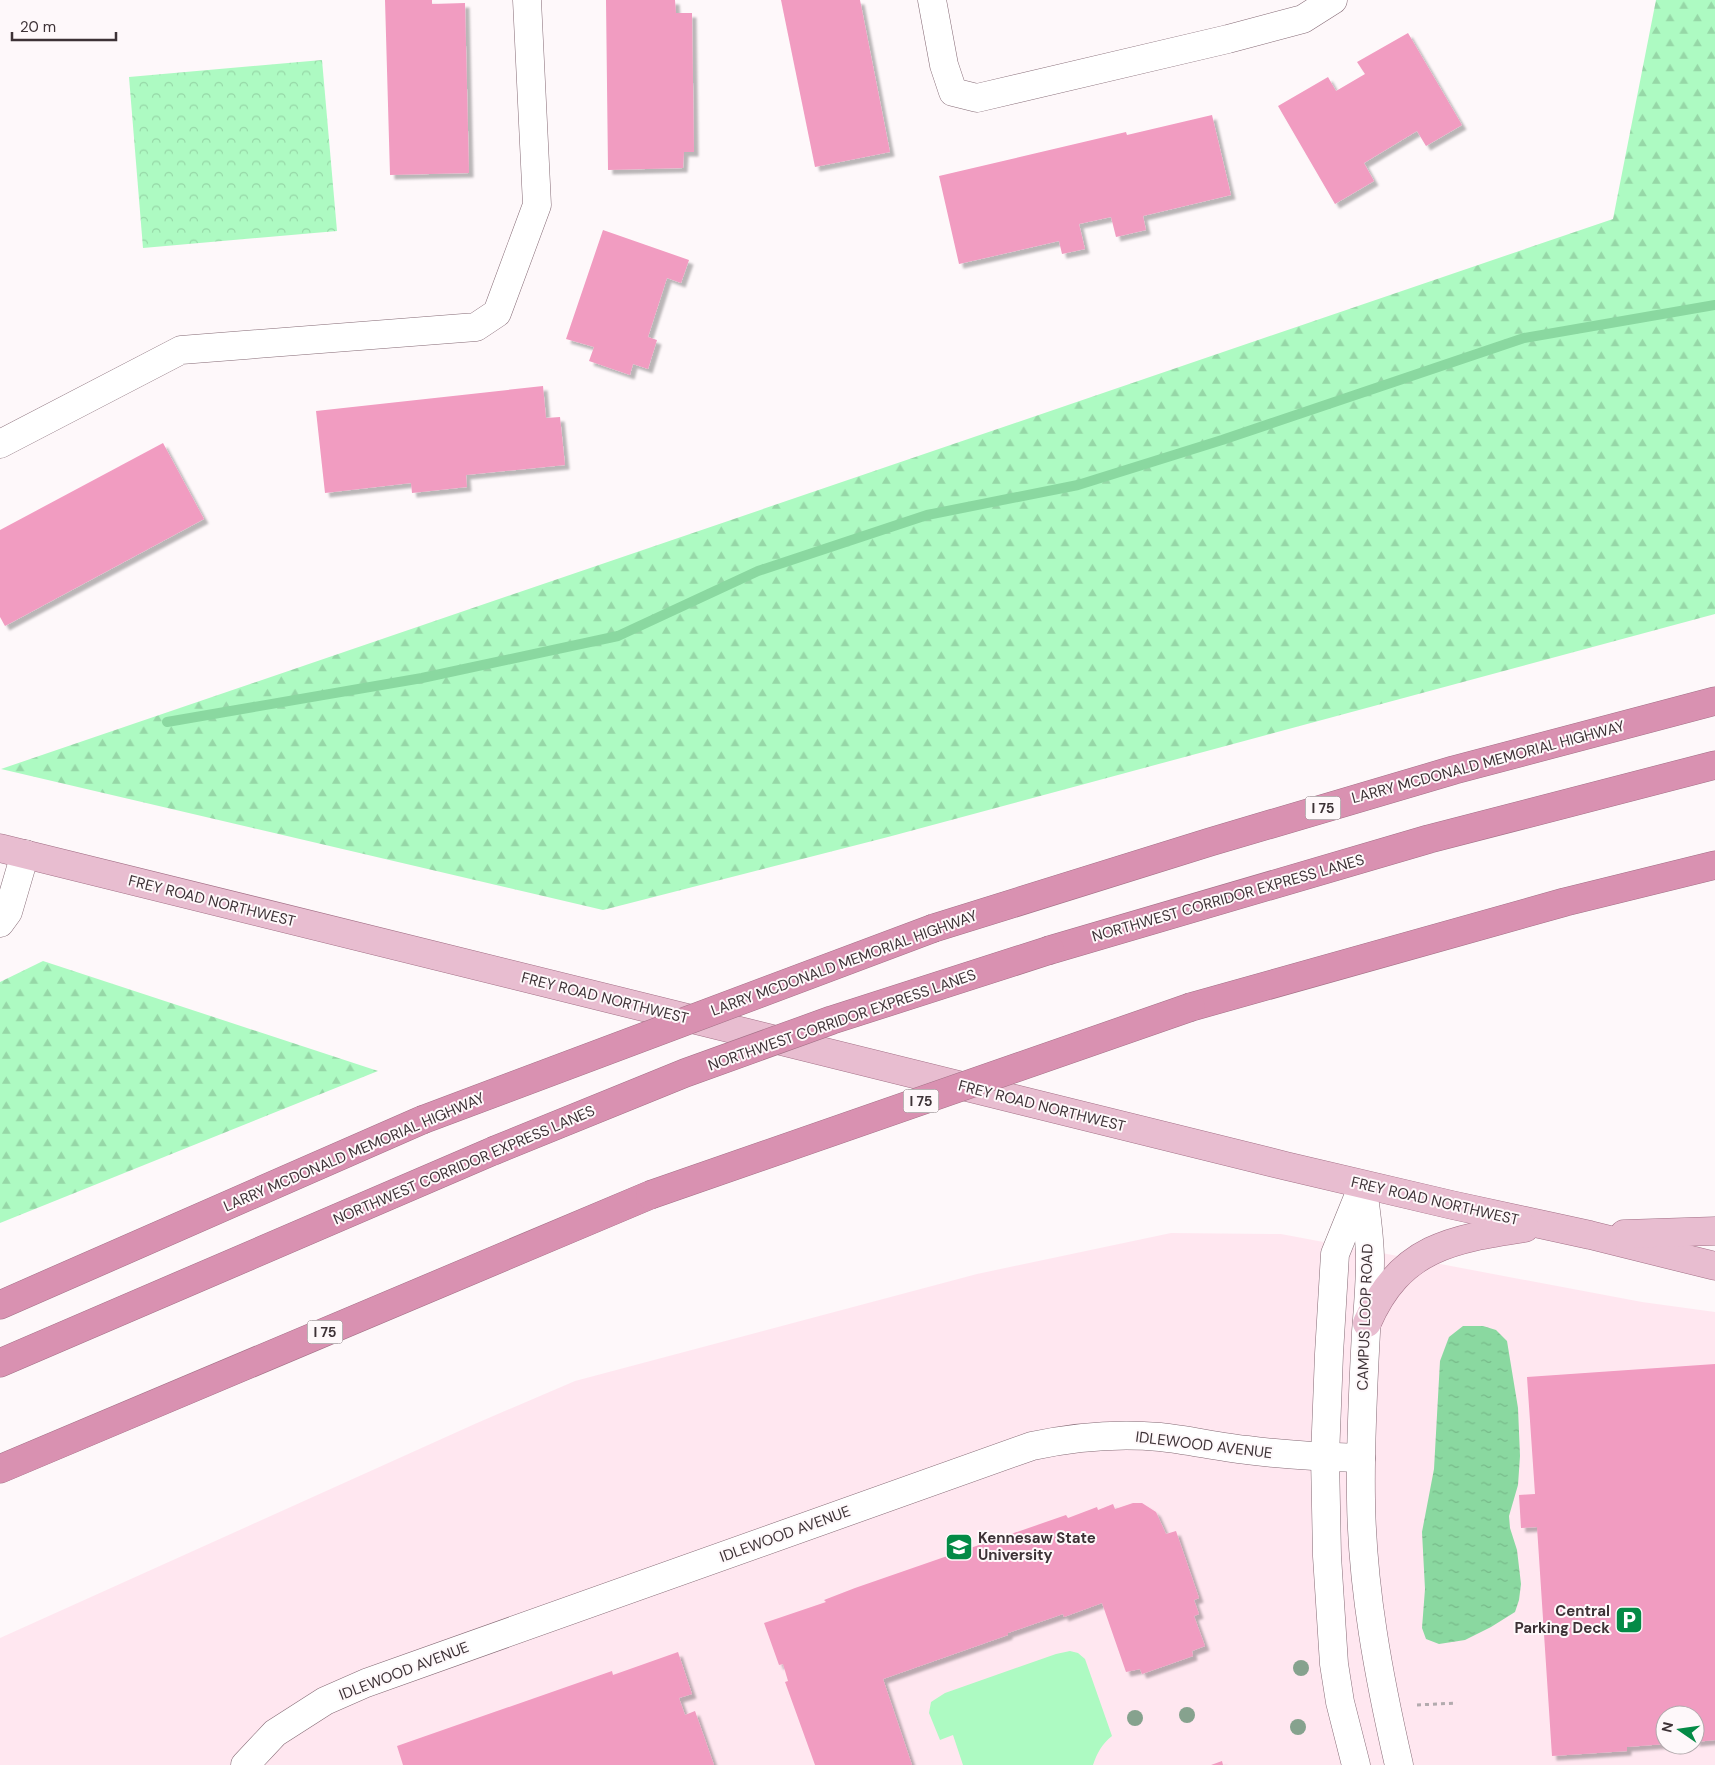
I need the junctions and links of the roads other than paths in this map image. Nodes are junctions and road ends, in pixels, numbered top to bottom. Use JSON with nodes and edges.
{"nodes":[{"id":1,"x":527,"y":0,"type":"edge"},
{"id":2,"x":932,"y":0,"type":"edge"},
{"id":3,"x":1333,"y":0,"type":"edge"},
{"id":4,"x":0,"y":444,"type":"edge"},
{"id":5,"x":1715,"y":701,"type":"edge"},
{"id":6,"x":1715,"y":766,"type":"edge"},
{"id":7,"x":12,"y":851,"type":"edge"},
{"id":8,"x":1715,"y":865,"type":"edge"},
{"id":9,"x":0,"y":923,"type":"edge"},
{"id":10,"x":1363,"y":1185,"type":"junction"},
{"id":11,"x":1542,"y":1225,"type":"junction"},
{"id":12,"x":1715,"y":1231,"type":"edge"},
{"id":13,"x":1590,"y":1235,"type":"junction"},
{"id":14,"x":1715,"y":1266,"type":"edge"},
{"id":15,"x":0,"y":1305,"type":"edge"},
{"id":16,"x":1367,"y":1322,"type":"junction"},
{"id":17,"x":0,"y":1363,"type":"edge"},
{"id":18,"x":1325,"y":1457,"type":"junction"},
{"id":19,"x":1361,"y":1458,"type":"junction"},
{"id":20,"x":0,"y":1468,"type":"edge"},
{"id":21,"x":245,"y":1765,"type":"edge"},
{"id":22,"x":1356,"y":1765,"type":"edge"},
{"id":23,"x":1399,"y":1765,"type":"edge"}],
"edges":[{"from":1,"to":4,"type":"street"},
{"from":2,"to":3,"type":"street"},
{"from":5,"to":15,"type":"highway","name":"LARRY MCDONALD MEMORIAL HIGHWAY","number":"I 75","bridge":true},
{"from":6,"to":17,"type":"highway","name":"NORTHWEST CORRIDOR EXPRESS LANES","bridge":true},
{"from":7,"to":9,"type":"street"},
{"from":7,"to":10,"type":"main road","name":"FREY ROAD NORTHWEST"},
{"from":8,"to":20,"type":"highway","number":"I 75","bridge":true},
{"from":10,"to":11,"type":"main road","name":"FREY ROAD NORTHWEST"},
{"from":10,"to":16,"type":"street","name":"CAMPUS LOOP ROAD"},
{"from":10,"to":18,"type":"street","name":"CAMPUS LOOP ROAD"},
{"from":11,"to":13,"type":"main road","name":"FREY ROAD NORTHWEST"},
{"from":11,"to":16,"type":"main road"},
{"from":12,"to":13,"type":"main road","name":"FREY ROAD NORTHWEST"},
{"from":13,"to":14,"type":"main road","name":"FREY ROAD NORTHWEST"},
{"from":16,"to":19,"type":"street","name":"CAMPUS LOOP ROAD"},
{"from":18,"to":19,"type":"street","name":"IDLEWOOD AVENUE"},
{"from":18,"to":21,"type":"street","name":"IDLEWOOD AVENUE"},
{"from":18,"to":22,"type":"street","name":"CAMPUS LOOP ROAD"},
{"from":19,"to":23,"type":"street","name":"CAMPUS LOOP ROAD"}]}
